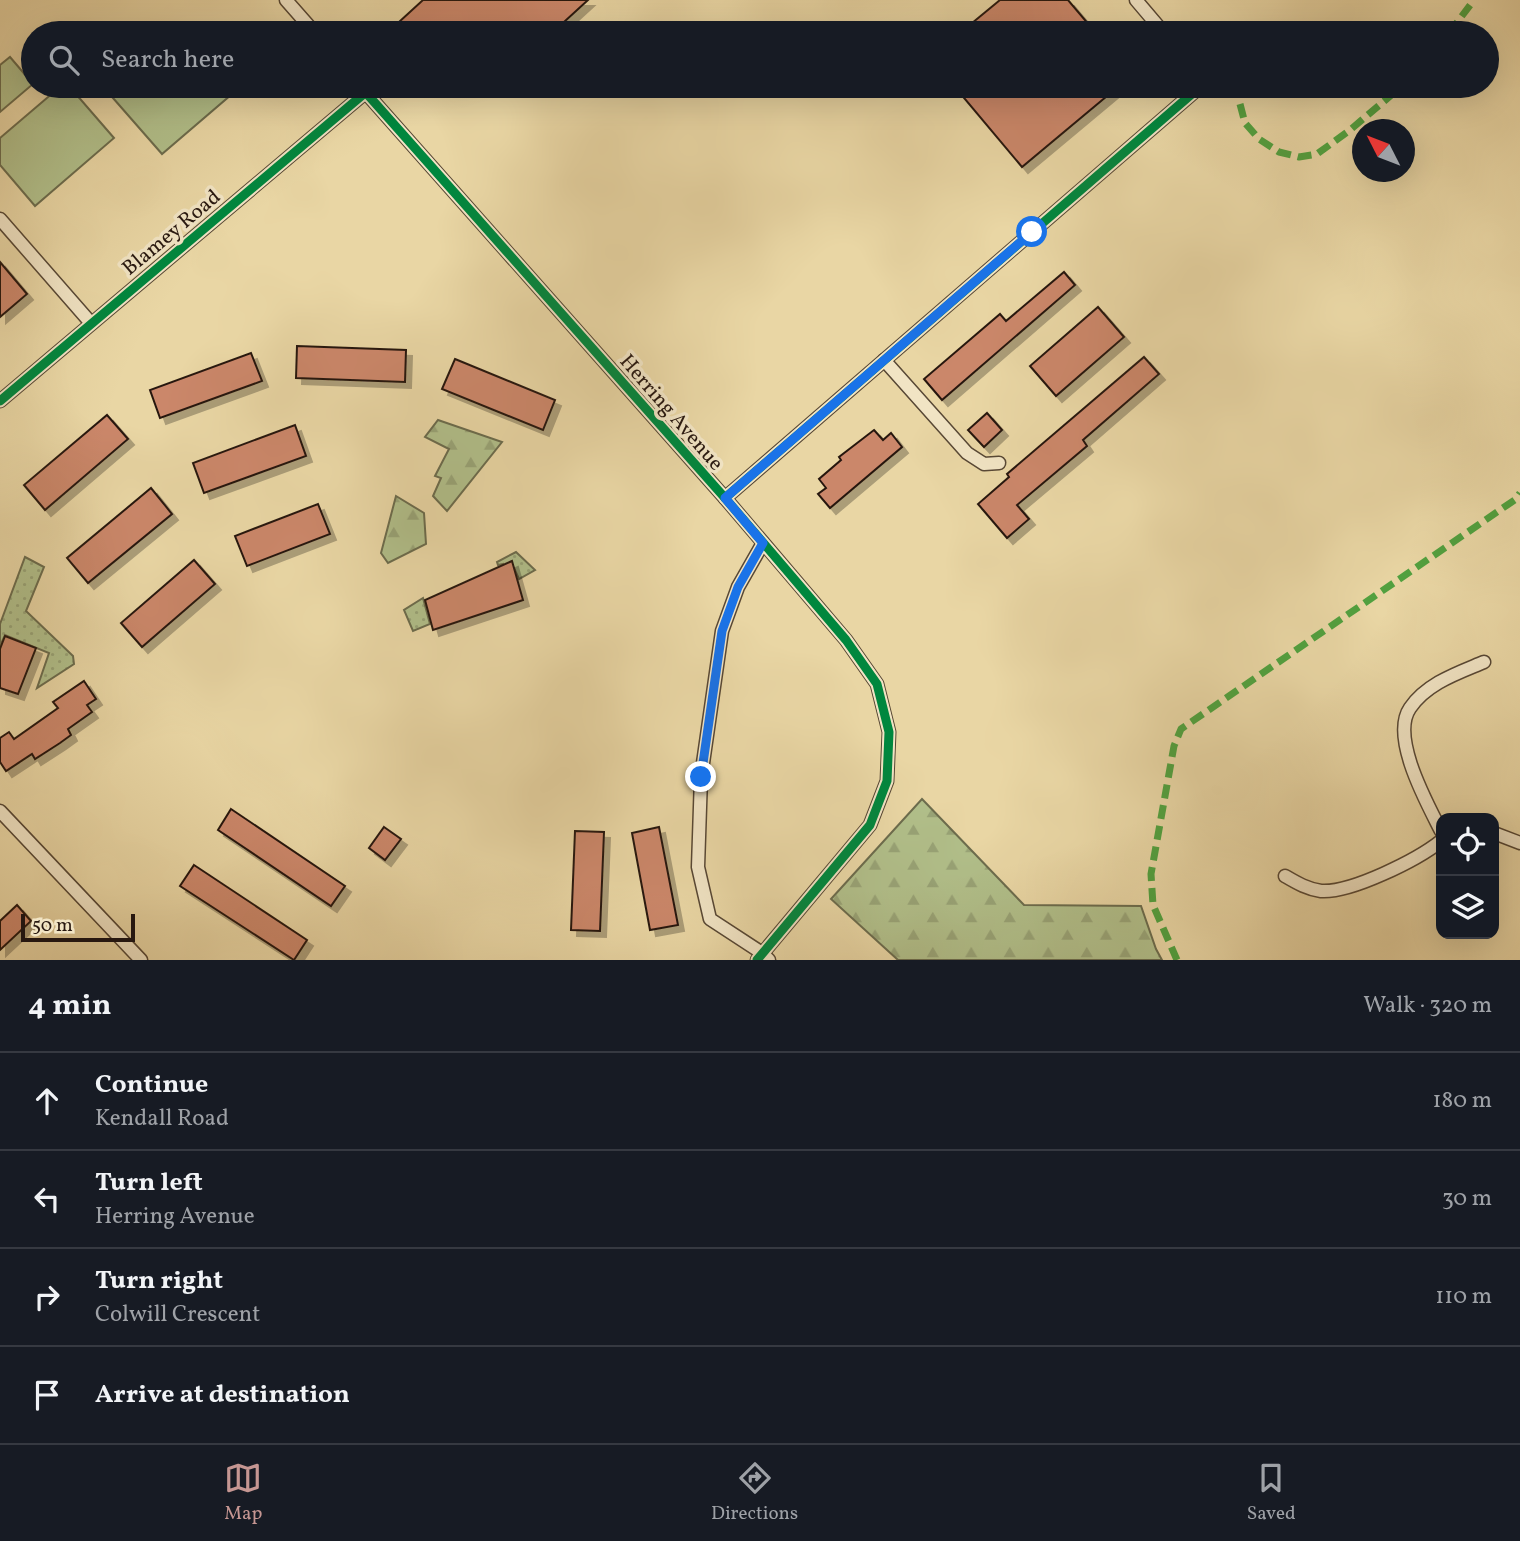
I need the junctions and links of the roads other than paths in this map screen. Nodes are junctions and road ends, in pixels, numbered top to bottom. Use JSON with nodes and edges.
{"nodes":[{"id":1,"x":286,"y":0,"type":"edge"},
{"id":2,"x":1136,"y":0,"type":"edge"},
{"id":3,"x":304,"y":21,"type":"edge"},
{"id":4,"x":1154,"y":21,"type":"edge"},
{"id":5,"x":352,"y":98,"type":"edge"},
{"id":6,"x":371,"y":98,"type":"edge"},
{"id":7,"x":1187,"y":98,"type":"edge"},
{"id":8,"x":0,"y":219,"type":"edge"},
{"id":9,"x":90,"y":322,"type":"junction"},
{"id":10,"x":884,"y":360,"type":"junction"},
{"id":11,"x":0,"y":401,"type":"edge"},
{"id":12,"x":999,"y":463,"type":"dead end"},
{"id":13,"x":725,"y":498,"type":"junction"},
{"id":14,"x":763,"y":543,"type":"junction"},
{"id":15,"x":1484,"y":662,"type":"dead end"},
{"id":16,"x":0,"y":811,"type":"edge"},
{"id":17,"x":1436,"y":821,"type":"edge"},
{"id":18,"x":1499,"y":835,"type":"edge"},
{"id":19,"x":1520,"y":843,"type":"edge"},
{"id":20,"x":1436,"y":844,"type":"edge"},
{"id":21,"x":1285,"y":876,"type":"dead end"},
{"id":22,"x":763,"y":958,"type":"edge"},
{"id":23,"x":141,"y":960,"type":"edge"}],
"edges":[{"from":1,"to":3,"type":"street"},
{"from":2,"to":4,"type":"street"},
{"from":5,"to":9,"type":"street","name":"Blamey Road"},
{"from":6,"to":13,"type":"street","name":"Herring Avenue"},
{"from":7,"to":10,"type":"street"},
{"from":8,"to":9,"type":"street"},
{"from":9,"to":11,"type":"street","name":"Blamey Road"},
{"from":10,"to":12,"type":"street"},
{"from":10,"to":13,"type":"street"},
{"from":13,"to":14,"type":"street","name":"Herring Avenue"},
{"from":14,"to":22,"type":"street"},
{"from":14,"to":22,"type":"street","name":"Herring Avenue"},
{"from":15,"to":17,"type":"street"},
{"from":16,"to":23,"type":"street"},
{"from":18,"to":19,"type":"street"},
{"from":20,"to":21,"type":"street"}]}
